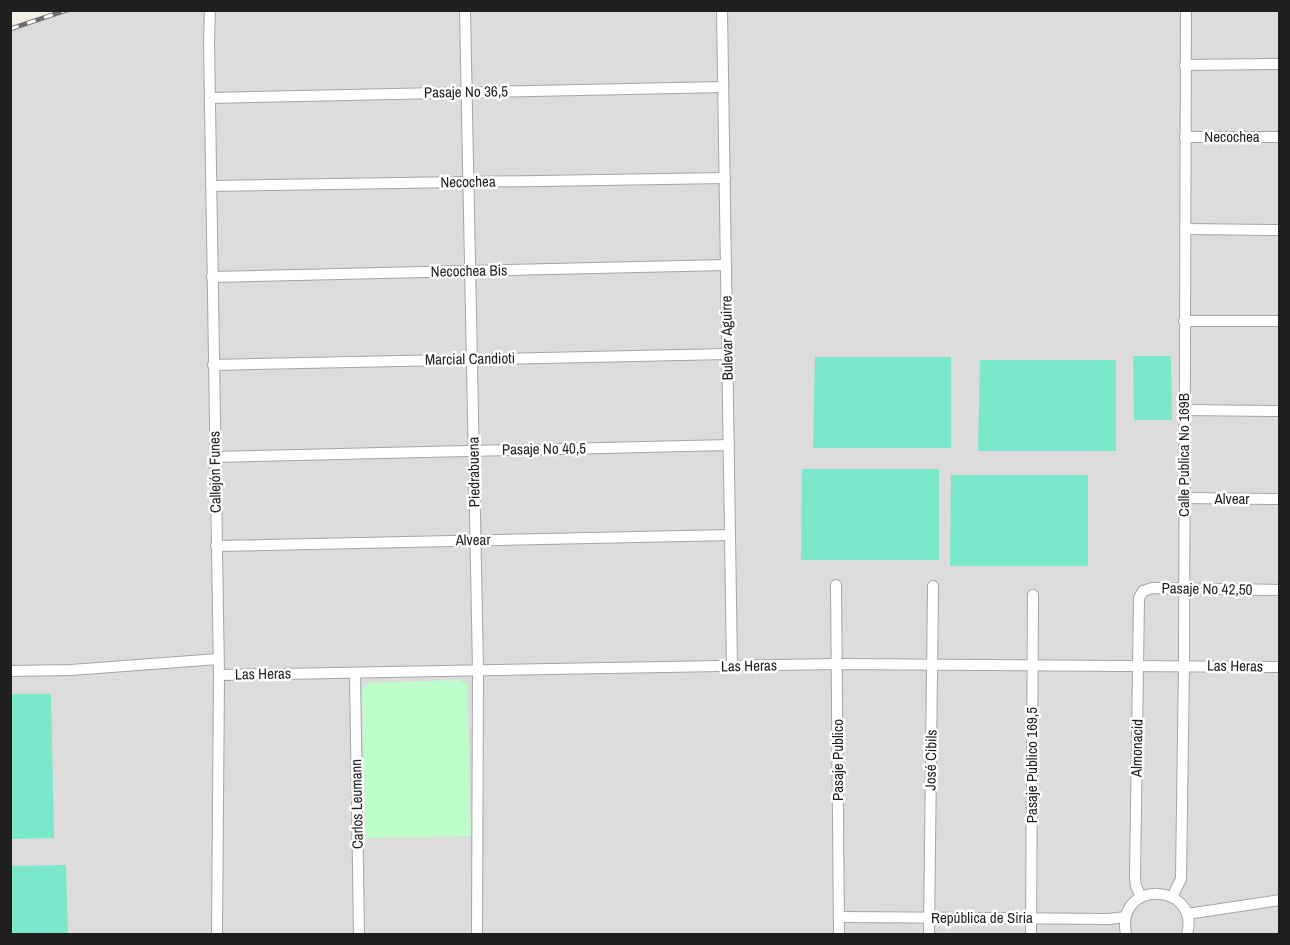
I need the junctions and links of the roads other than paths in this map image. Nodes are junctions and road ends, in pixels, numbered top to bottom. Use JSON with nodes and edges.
{"nodes":[{"id":1,"x":210,"y":10,"type":"edge"},
{"id":2,"x":465,"y":10,"type":"edge"},
{"id":3,"x":722,"y":10,"type":"edge"},
{"id":4,"x":1186,"y":10,"type":"edge"},
{"id":5,"x":1185,"y":64,"type":"junction"},
{"id":6,"x":1280,"y":64,"type":"edge"},
{"id":7,"x":723,"y":87,"type":"junction"},
{"id":8,"x":466,"y":93,"type":"junction"},
{"id":9,"x":210,"y":98,"type":"junction"},
{"id":10,"x":1185,"y":137,"type":"junction"},
{"id":11,"x":1280,"y":137,"type":"edge"},
{"id":12,"x":725,"y":178,"type":"junction"},
{"id":13,"x":468,"y":182,"type":"junction"},
{"id":14,"x":211,"y":186,"type":"junction"},
{"id":15,"x":1185,"y":229,"type":"junction"},
{"id":16,"x":1280,"y":230,"type":"edge"},
{"id":17,"x":726,"y":265,"type":"junction"},
{"id":18,"x":470,"y":271,"type":"junction"},
{"id":19,"x":212,"y":277,"type":"junction"},
{"id":20,"x":1184,"y":321,"type":"junction"},
{"id":21,"x":1280,"y":321,"type":"edge"},
{"id":22,"x":727,"y":354,"type":"junction"},
{"id":23,"x":471,"y":359,"type":"junction"},
{"id":24,"x":213,"y":365,"type":"junction"},
{"id":25,"x":1184,"y":410,"type":"junction"},
{"id":26,"x":1280,"y":411,"type":"edge"},
{"id":27,"x":729,"y":445,"type":"junction"},
{"id":28,"x":473,"y":451,"type":"junction"},
{"id":29,"x":215,"y":457,"type":"junction"},
{"id":30,"x":1184,"y":498,"type":"junction"},
{"id":31,"x":1280,"y":499,"type":"edge"},
{"id":32,"x":730,"y":535,"type":"junction"},
{"id":33,"x":475,"y":540,"type":"junction"},
{"id":34,"x":216,"y":546,"type":"junction"},
{"id":35,"x":836,"y":585,"type":"dead end"},
{"id":36,"x":933,"y":586,"type":"dead end"},
{"id":37,"x":1184,"y":589,"type":"junction"},
{"id":38,"x":1280,"y":590,"type":"edge"},
{"id":39,"x":1033,"y":595,"type":"dead end"},
{"id":40,"x":1139,"y":598,"type":"joint"},
{"id":41,"x":218,"y":659,"type":"junction"},
{"id":42,"x":837,"y":664,"type":"junction"},
{"id":43,"x":932,"y":664,"type":"junction"},
{"id":44,"x":1033,"y":665,"type":"junction"},
{"id":45,"x":1138,"y":665,"type":"junction"},
{"id":46,"x":1184,"y":665,"type":"junction"},
{"id":47,"x":732,"y":666,"type":"junction"},
{"id":48,"x":1280,"y":667,"type":"edge"},
{"id":49,"x":478,"y":669,"type":"junction"},
{"id":50,"x":10,"y":671,"type":"edge"},
{"id":51,"x":355,"y":673,"type":"junction"},
{"id":52,"x":219,"y":675,"type":"junction"},
{"id":53,"x":1141,"y":897,"type":"junction"},
{"id":54,"x":1173,"y":897,"type":"junction"},
{"id":55,"x":1280,"y":900,"type":"edge"},
{"id":56,"x":1187,"y":914,"type":"junction"},
{"id":57,"x":839,"y":917,"type":"junction"},
{"id":58,"x":1125,"y":917,"type":"junction"},
{"id":59,"x":929,"y":918,"type":"junction"},
{"id":60,"x":1032,"y":918,"type":"junction"},
{"id":61,"x":217,"y":934,"type":"edge"},
{"id":62,"x":359,"y":934,"type":"edge"},
{"id":63,"x":477,"y":934,"type":"edge"},
{"id":64,"x":838,"y":934,"type":"edge"},
{"id":65,"x":929,"y":934,"type":"edge"},
{"id":66,"x":1031,"y":934,"type":"edge"},
{"id":67,"x":1126,"y":934,"type":"edge"},
{"id":68,"x":1187,"y":934,"type":"edge"}],
"edges":[{"from":1,"to":9,"type":"street","name":"Callejón Funes"},
{"from":2,"to":8,"type":"street","name":"Piedrabuena"},
{"from":3,"to":7,"type":"street","name":"Bulevar Aguirre"},
{"from":4,"to":5,"type":"street","name":"Calle Publica No 169B"},
{"from":5,"to":6,"type":"street"},
{"from":5,"to":10,"type":"street","name":"Calle Publica No 169B"},
{"from":7,"to":8,"type":"street","name":"Pasaje No 36,5"},
{"from":7,"to":12,"type":"street","name":"Bulevar Aguirre"},
{"from":8,"to":9,"type":"street","name":"Pasaje No 36,5"},
{"from":8,"to":13,"type":"street","name":"Piedrabuena"},
{"from":9,"to":14,"type":"street","name":"Callejón Funes"},
{"from":10,"to":11,"type":"street","name":"Necochea"},
{"from":10,"to":15,"type":"street","name":"Calle Publica No 169B"},
{"from":12,"to":13,"type":"street","name":"Necochea"},
{"from":12,"to":17,"type":"street","name":"Bulevar Aguirre"},
{"from":13,"to":14,"type":"street","name":"Necochea"},
{"from":13,"to":18,"type":"street","name":"Piedrabuena"},
{"from":14,"to":19,"type":"street","name":"Callejón Funes"},
{"from":15,"to":16,"type":"street"},
{"from":15,"to":20,"type":"street","name":"Calle Publica No 169B"},
{"from":17,"to":18,"type":"street","name":"Necochea Bis"},
{"from":17,"to":22,"type":"street","name":"Bulevar Aguirre"},
{"from":18,"to":19,"type":"street","name":"Necochea Bis"},
{"from":18,"to":23,"type":"street","name":"Piedrabuena"},
{"from":19,"to":24,"type":"street","name":"Callejón Funes"},
{"from":20,"to":21,"type":"street"},
{"from":20,"to":25,"type":"street","name":"Calle Publica No 169B"},
{"from":22,"to":23,"type":"street","name":"Marcial Candioti"},
{"from":22,"to":27,"type":"street","name":"Bulevar Aguirre"},
{"from":23,"to":24,"type":"street","name":"Marcial Candioti"},
{"from":23,"to":28,"type":"street","name":"Piedrabuena"},
{"from":24,"to":29,"type":"street","name":"Callejón Funes"},
{"from":25,"to":26,"type":"street"},
{"from":25,"to":30,"type":"street","name":"Calle Publica No 169B"},
{"from":27,"to":28,"type":"street","name":"Pasaje No 40,5"},
{"from":27,"to":32,"type":"street","name":"Bulevar Aguirre"},
{"from":28,"to":29,"type":"street","name":"Pasaje No 40,5"},
{"from":28,"to":33,"type":"street","name":"Piedrabuena"},
{"from":29,"to":34,"type":"street","name":"Callejón Funes"},
{"from":30,"to":31,"type":"street","name":"Alvear"},
{"from":30,"to":37,"type":"street","name":"Calle Publica No 169B"},
{"from":32,"to":33,"type":"street","name":"Alvear"},
{"from":32,"to":47,"type":"street","name":"Bulevar Aguirre"},
{"from":33,"to":34,"type":"street","name":"Alvear"},
{"from":33,"to":49,"type":"street","name":"Piedrabuena"},
{"from":34,"to":41,"type":"street","name":"Callejón Funes"},
{"from":35,"to":42,"type":"street","name":"Pasaje Publico"},
{"from":36,"to":43,"type":"street","name":"José Cibils"},
{"from":37,"to":38,"type":"street","name":"Pasaje No 42,50"},
{"from":37,"to":40,"type":"street","name":"Pasaje No 42,50"},
{"from":37,"to":46,"type":"street","name":"Calle Publica No 169B"},
{"from":39,"to":44,"type":"street","name":"Pasaje Publico 169,5"},
{"from":40,"to":45,"type":"street","name":"Almonacid"},
{"from":41,"to":50,"type":"street","name":"Las Heras"},
{"from":41,"to":52,"type":"street","name":"Callejón Funes"},
{"from":42,"to":43,"type":"street","name":"Las Heras"},
{"from":42,"to":47,"type":"street","name":"Las Heras"},
{"from":42,"to":57,"type":"street","name":"Pasaje Publico"},
{"from":43,"to":44,"type":"street","name":"Las Heras"},
{"from":43,"to":59,"type":"street","name":"José Cibils"},
{"from":44,"to":45,"type":"street","name":"Las Heras"},
{"from":44,"to":60,"type":"street","name":"Pasaje Publico 169,5"},
{"from":45,"to":46,"type":"street","name":"Las Heras"},
{"from":45,"to":53,"type":"street","name":"Almonacid"},
{"from":46,"to":48,"type":"street","name":"Las Heras"},
{"from":46,"to":54,"type":"street","name":"Calle Publica No 169B"},
{"from":47,"to":49,"type":"street","name":"Las Heras"},
{"from":49,"to":51,"type":"street","name":"Las Heras"},
{"from":49,"to":63,"type":"street","name":"Piedrabuena"},
{"from":51,"to":52,"type":"street","name":"Las Heras"},
{"from":51,"to":62,"type":"street","name":"Carlos Leumann"},
{"from":52,"to":61,"type":"street","name":"Callejón Funes"},
{"from":53,"to":54,"type":"street"},
{"from":53,"to":58,"type":"street"},
{"from":54,"to":56,"type":"street"},
{"from":55,"to":56,"type":"street"},
{"from":56,"to":68,"type":"street"},
{"from":57,"to":59,"type":"street","name":"República de Siria"},
{"from":57,"to":64,"type":"street","name":"Pasaje Publico"},
{"from":58,"to":60,"type":"street","name":"República de Siria"},
{"from":58,"to":67,"type":"street"},
{"from":59,"to":60,"type":"street","name":"República de Siria"},
{"from":59,"to":65,"type":"street","name":"José Cibils"},
{"from":60,"to":66,"type":"street","name":"Pasaje Publico 169,5"}]}
